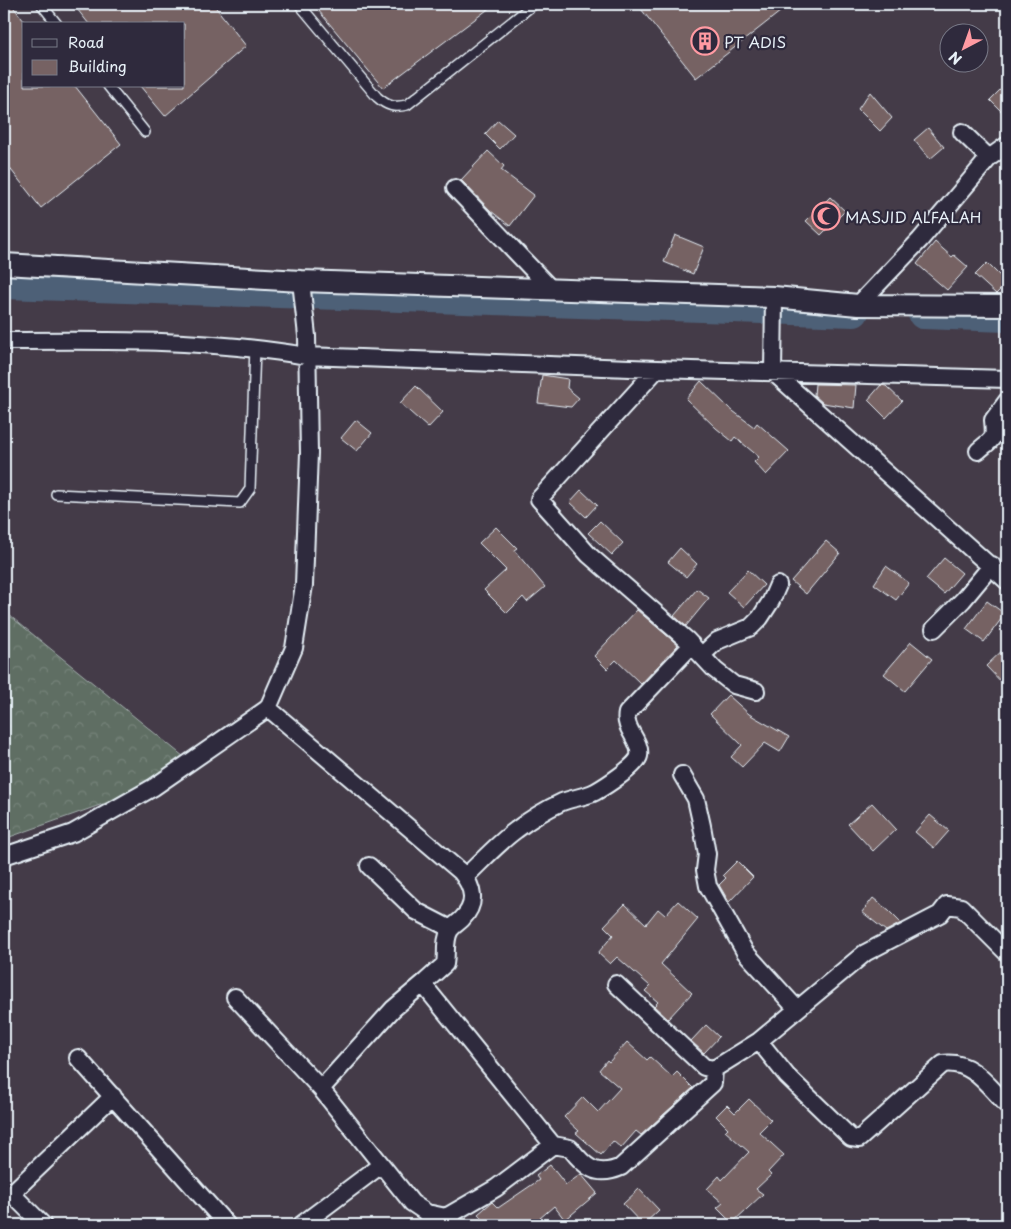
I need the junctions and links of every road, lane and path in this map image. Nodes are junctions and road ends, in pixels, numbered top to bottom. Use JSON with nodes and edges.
{"nodes":[{"id":1,"x":41,"y":4,"type":"edge"},
{"id":2,"x":299,"y":4,"type":"edge"},
{"id":3,"x":534,"y":4,"type":"edge"},
{"id":4,"x":55,"y":22,"type":"edge"},
{"id":5,"x":110,"y":88,"type":"edge"},
{"id":6,"x":145,"y":132,"type":"dead end"},
{"id":7,"x":962,"y":132,"type":"dead end"},
{"id":8,"x":1007,"y":145,"type":"edge"},
{"id":9,"x":989,"y":158,"type":"junction"},
{"id":10,"x":455,"y":188,"type":"dead end"},
{"id":11,"x":4,"y":264,"type":"edge"},
{"id":12,"x":300,"y":283,"type":"junction"},
{"id":13,"x":552,"y":289,"type":"junction"},
{"id":14,"x":773,"y":302,"type":"junction"},
{"id":15,"x":858,"y":304,"type":"junction"},
{"id":16,"x":1007,"y":306,"type":"edge"},
{"id":17,"x":4,"y":341,"type":"edge"},
{"id":18,"x":255,"y":348,"type":"junction"},
{"id":19,"x":306,"y":356,"type":"junction"},
{"id":20,"x":657,"y":369,"type":"junction"},
{"id":21,"x":773,"y":372,"type":"junction"},
{"id":22,"x":1007,"y":379,"type":"edge"},
{"id":23,"x":1007,"y":400,"type":"edge"},
{"id":24,"x":978,"y":451,"type":"dead end"},
{"id":25,"x":56,"y":494,"type":"dead end"},
{"id":26,"x":992,"y":565,"type":"junction"},
{"id":27,"x":1007,"y":581,"type":"edge"},
{"id":28,"x":778,"y":584,"type":"dead end"},
{"id":29,"x":934,"y":629,"type":"dead end"},
{"id":30,"x":697,"y":650,"type":"junction"},
{"id":31,"x":756,"y":691,"type":"dead end"},
{"id":32,"x":275,"y":714,"type":"junction"},
{"id":33,"x":682,"y":775,"type":"dead end"},
{"id":34,"x":4,"y":856,"type":"edge"},
{"id":35,"x":369,"y":866,"type":"dead end"},
{"id":36,"x":465,"y":877,"type":"junction"},
{"id":37,"x":451,"y":929,"type":"junction"},
{"id":38,"x":1007,"y":953,"type":"edge"},
{"id":39,"x":426,"y":980,"type":"junction"},
{"id":40,"x":616,"y":984,"type":"dead end"},
{"id":41,"x":235,"y":997,"type":"dead end"},
{"id":42,"x":796,"y":1008,"type":"junction"},
{"id":43,"x":759,"y":1041,"type":"junction"},
{"id":44,"x":78,"y":1058,"type":"dead end"},
{"id":45,"x":714,"y":1069,"type":"junction"},
{"id":46,"x":321,"y":1089,"type":"junction"},
{"id":47,"x":113,"y":1096,"type":"junction"},
{"id":48,"x":1007,"y":1105,"type":"edge"},
{"id":49,"x":553,"y":1145,"type":"junction"},
{"id":50,"x":381,"y":1165,"type":"junction"},
{"id":51,"x":449,"y":1221,"type":"edge"},
{"id":52,"x":43,"y":1225,"type":"edge"},
{"id":53,"x":227,"y":1225,"type":"edge"},
{"id":54,"x":301,"y":1225,"type":"edge"}],
"edges":[{"from":1,"to":4,"type":"lane"},
{"from":2,"to":3,"type":"lane"},
{"from":5,"to":6,"type":"lane"},
{"from":7,"to":9,"type":"street"},
{"from":8,"to":9,"type":"street"},
{"from":9,"to":15,"type":"street"},
{"from":10,"to":13,"type":"street"},
{"from":11,"to":12,"type":"street"},
{"from":12,"to":13,"type":"street"},
{"from":12,"to":19,"type":"street"},
{"from":13,"to":14,"type":"street"},
{"from":14,"to":15,"type":"street"},
{"from":14,"to":21,"type":"street"},
{"from":15,"to":16,"type":"street"},
{"from":17,"to":18,"type":"street"},
{"from":18,"to":19,"type":"street"},
{"from":18,"to":25,"type":"lane"},
{"from":19,"to":20,"type":"street"},
{"from":19,"to":32,"type":"street"},
{"from":20,"to":21,"type":"street"},
{"from":20,"to":30,"type":"street"},
{"from":21,"to":22,"type":"street"},
{"from":21,"to":26,"type":"street"},
{"from":23,"to":24,"type":"street"},
{"from":26,"to":27,"type":"street"},
{"from":26,"to":29,"type":"street"},
{"from":28,"to":30,"type":"street"},
{"from":30,"to":31,"type":"street"},
{"from":30,"to":36,"type":"street"},
{"from":32,"to":34,"type":"street"},
{"from":32,"to":36,"type":"street"},
{"from":33,"to":42,"type":"street"},
{"from":35,"to":37,"type":"street"},
{"from":36,"to":37,"type":"street"},
{"from":37,"to":39,"type":"street"},
{"from":38,"to":42,"type":"street"},
{"from":39,"to":46,"type":"street"},
{"from":39,"to":49,"type":"street"},
{"from":40,"to":45,"type":"street"},
{"from":41,"to":46,"type":"street"},
{"from":42,"to":43,"type":"street"},
{"from":43,"to":45,"type":"street"},
{"from":43,"to":48,"type":"street"},
{"from":44,"to":47,"type":"street"},
{"from":45,"to":49,"type":"street"},
{"from":46,"to":50,"type":"street"},
{"from":47,"to":52,"type":"street"},
{"from":47,"to":53,"type":"street"},
{"from":49,"to":51,"type":"street"},
{"from":50,"to":51,"type":"street"},
{"from":50,"to":54,"type":"street"}]}
